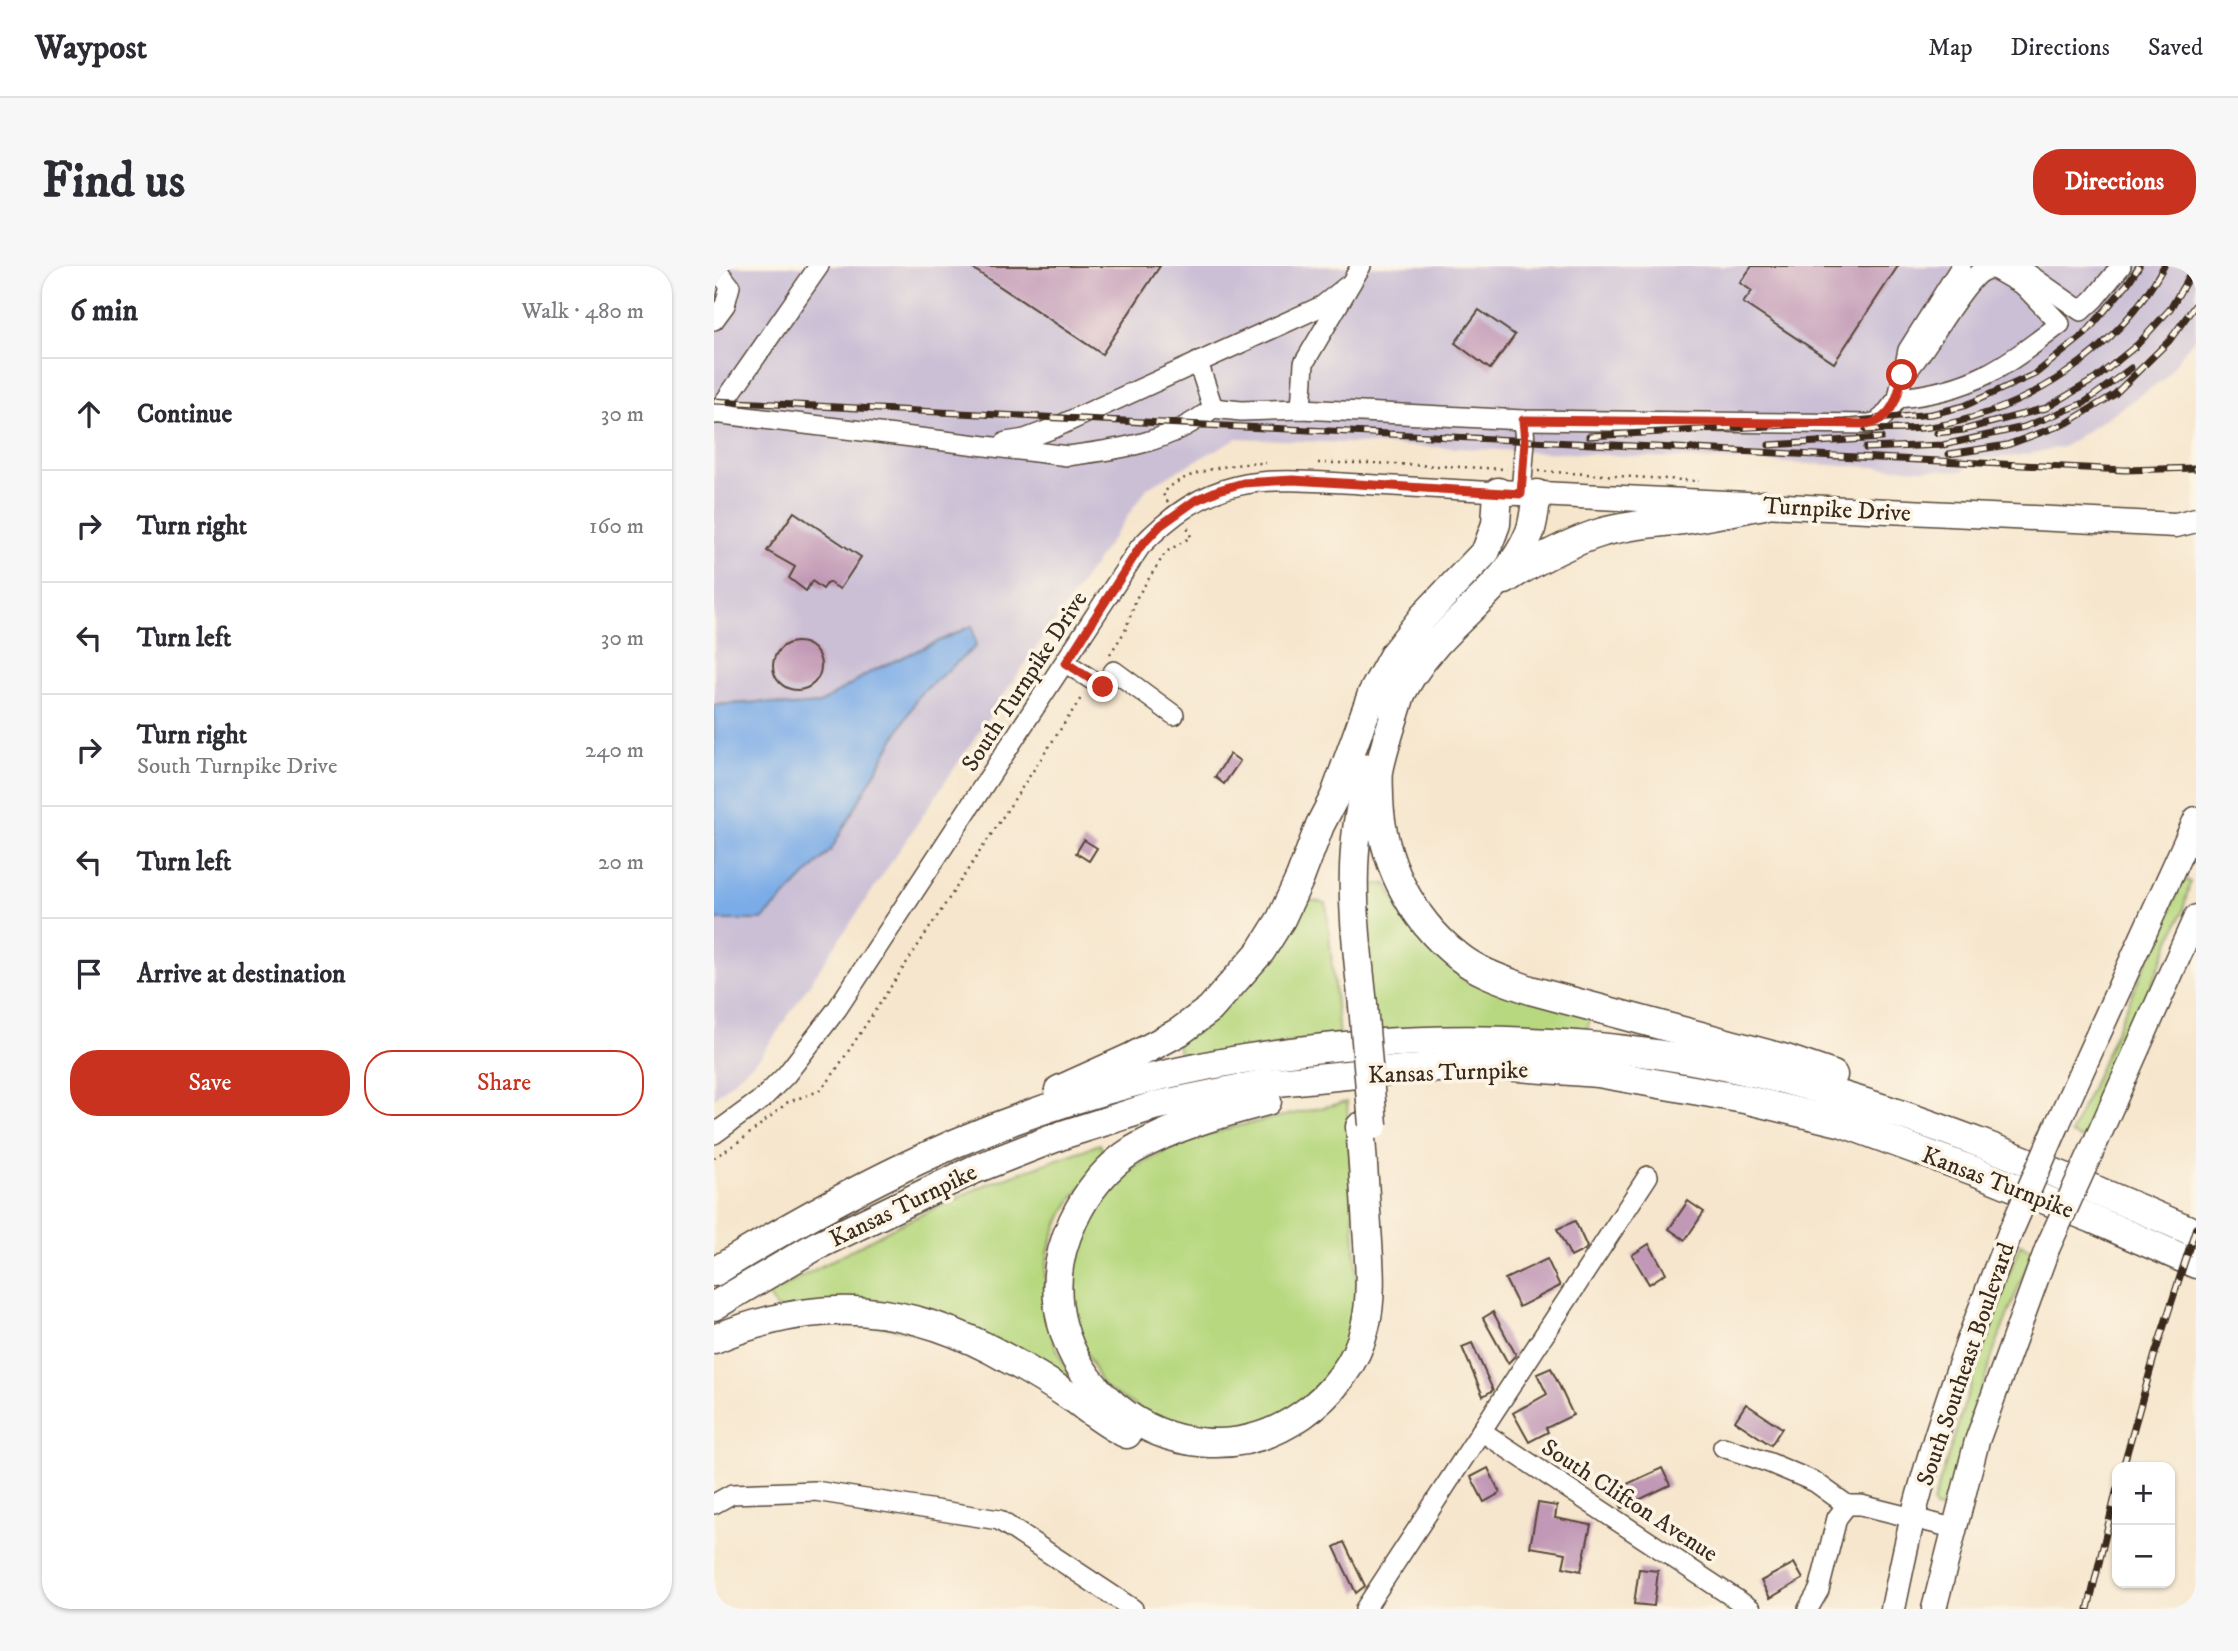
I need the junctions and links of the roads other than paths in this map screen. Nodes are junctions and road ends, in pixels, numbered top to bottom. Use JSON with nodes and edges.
{"nodes":[{"id":1,"x":714,"y":266,"type":"edge"},
{"id":2,"x":818,"y":266,"type":"edge"},
{"id":3,"x":1361,"y":266,"type":"edge"},
{"id":4,"x":1961,"y":266,"type":"edge"},
{"id":5,"x":2017,"y":266,"type":"edge"},
{"id":6,"x":2121,"y":266,"type":"edge"},
{"id":7,"x":1348,"y":286,"type":"junction"},
{"id":8,"x":2081,"y":311,"type":"junction"},
{"id":9,"x":714,"y":320,"type":"edge"},
{"id":10,"x":2060,"y":324,"type":"junction"},
{"id":11,"x":1198,"y":362,"type":"junction"},
{"id":12,"x":1902,"y":375,"type":"junction"},
{"id":13,"x":1898,"y":398,"type":"junction"},
{"id":14,"x":1213,"y":408,"type":"junction"},
{"id":15,"x":1301,"y":409,"type":"junction"},
{"id":16,"x":715,"y":413,"type":"edge"},
{"id":17,"x":1523,"y":420,"type":"junction"},
{"id":18,"x":984,"y":445,"type":"junction"},
{"id":19,"x":1519,"y":493,"type":"junction"},
{"id":20,"x":1764,"y":505,"type":"junction"},
{"id":21,"x":2189,"y":526,"type":"edge"},
{"id":22,"x":1497,"y":585,"type":"junction"},
{"id":23,"x":1066,"y":663,"type":"junction"},
{"id":24,"x":1401,"y":694,"type":"junction"},
{"id":25,"x":1174,"y":715,"type":"dead end"},
{"id":26,"x":1334,"y":799,"type":"junction"},
{"id":27,"x":2196,"y":819,"type":"edge"},
{"id":28,"x":2196,"y":916,"type":"edge"},
{"id":29,"x":1356,"y":1006,"type":"junction"},
{"id":30,"x":1744,"y":1099,"type":"junction"},
{"id":31,"x":1366,"y":1126,"type":"junction"},
{"id":32,"x":714,"y":1134,"type":"edge"},
{"id":33,"x":2002,"y":1150,"type":"junction"},
{"id":34,"x":1648,"y":1176,"type":"dead end"},
{"id":35,"x":872,"y":1184,"type":"junction"},
{"id":36,"x":2196,"y":1233,"type":"edge"},
{"id":37,"x":2196,"y":1264,"type":"edge"},
{"id":38,"x":714,"y":1272,"type":"edge"},
{"id":39,"x":714,"y":1306,"type":"edge"},
{"id":40,"x":714,"y":1339,"type":"edge"},
{"id":41,"x":1481,"y":1431,"type":"junction"},
{"id":42,"x":1723,"y":1447,"type":"dead end"},
{"id":43,"x":714,"y":1504,"type":"edge"},
{"id":44,"x":1847,"y":1505,"type":"junction"},
{"id":45,"x":1913,"y":1520,"type":"junction"},
{"id":46,"x":1953,"y":1528,"type":"junction"},
{"id":47,"x":1133,"y":1609,"type":"edge"},
{"id":48,"x":1365,"y":1609,"type":"edge"},
{"id":49,"x":1751,"y":1609,"type":"edge"},
{"id":50,"x":1808,"y":1609,"type":"edge"},
{"id":51,"x":1893,"y":1609,"type":"edge"},
{"id":52,"x":1934,"y":1609,"type":"edge"}],
"edges":[{"from":1,"to":9,"type":"street"},
{"from":2,"to":16,"type":"street"},
{"from":3,"to":7,"type":"street"},
{"from":4,"to":12,"type":"street"},
{"from":5,"to":8,"type":"street"},
{"from":6,"to":8,"type":"street"},
{"from":7,"to":11,"type":"street"},
{"from":7,"to":15,"type":"street"},
{"from":8,"to":10,"type":"street"},
{"from":10,"to":12,"type":"street"},
{"from":10,"to":13,"type":"street"},
{"from":11,"to":14,"type":"street"},
{"from":11,"to":18,"type":"street"},
{"from":12,"to":13,"type":"street"},
{"from":13,"to":17,"type":"street"},
{"from":14,"to":15,"type":"street"},
{"from":14,"to":18,"type":"street"},
{"from":15,"to":17,"type":"street"},
{"from":16,"to":18,"type":"street"},
{"from":17,"to":19,"type":"street"},
{"from":19,"to":20,"type":"main road","name":"Turnpike Drive"},
{"from":19,"to":22,"type":"highway"},
{"from":19,"to":23,"type":"street","name":"South Turnpike Drive"},
{"from":19,"to":26,"type":"highway"},
{"from":20,"to":21,"type":"main road","name":"Turnpike Drive"},
{"from":20,"to":22,"type":"highway"},
{"from":22,"to":24,"type":"highway"},
{"from":23,"to":25,"type":"street"},
{"from":23,"to":32,"type":"street","name":"South Turnpike Drive"},
{"from":24,"to":29,"type":"highway"},
{"from":24,"to":33,"type":"highway"},
{"from":26,"to":29,"type":"highway"},
{"from":26,"to":35,"type":"highway"},
{"from":27,"to":45,"type":"main road","name":"South Southeast Boulevard","bridge":true},
{"from":28,"to":46,"type":"main road","name":"South Southeast Boulevard","bridge":true},
{"from":29,"to":31,"type":"highway","bridge":true},
{"from":30,"to":31,"type":"highway"},
{"from":30,"to":37,"type":"highway","name":"Kansas Turnpike"},
{"from":30,"to":39,"type":"highway","name":"Kansas Turnpike"},
{"from":31,"to":40,"type":"highway"},
{"from":33,"to":35,"type":"highway","name":"Kansas Turnpike"},
{"from":33,"to":36,"type":"highway","name":"Kansas Turnpike"},
{"from":34,"to":41,"type":"street"},
{"from":35,"to":38,"type":"highway","name":"Kansas Turnpike"},
{"from":41,"to":48,"type":"street"},
{"from":41,"to":49,"type":"street","name":"South Clifton Avenue"},
{"from":42,"to":44,"type":"street"},
{"from":43,"to":47,"type":"street"},
{"from":44,"to":45,"type":"street"},
{"from":44,"to":50,"type":"street"},
{"from":45,"to":46,"type":"street"},
{"from":45,"to":51,"type":"main road","name":"South Southeast Boulevard"},
{"from":46,"to":52,"type":"main road","name":"South Southeast Boulevard"}]}
